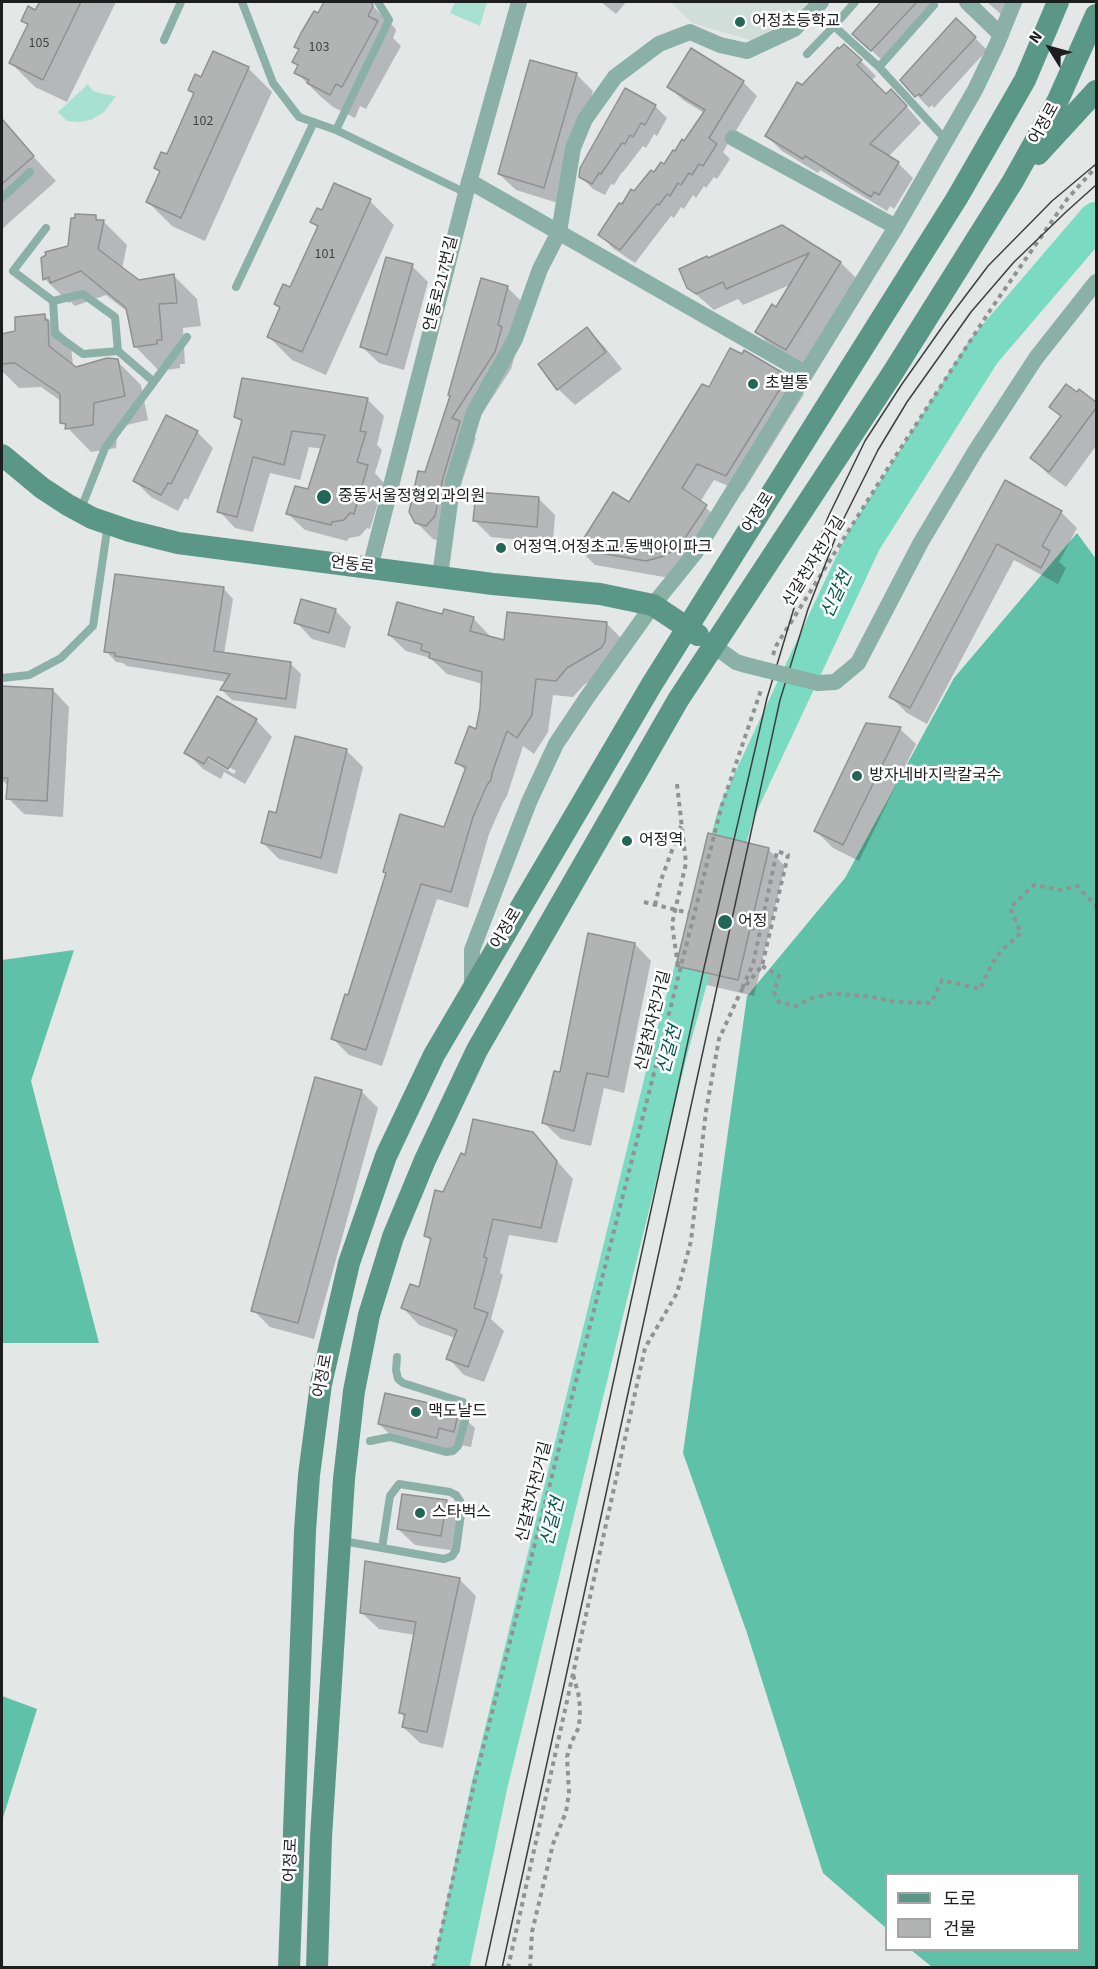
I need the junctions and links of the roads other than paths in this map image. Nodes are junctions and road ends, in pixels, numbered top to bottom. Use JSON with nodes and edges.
{"nodes":[{"id":1,"x":181,"y":2,"type":"edge"},
{"id":2,"x":242,"y":2,"type":"edge"},
{"id":3,"x":378,"y":2,"type":"edge"},
{"id":4,"x":519,"y":2,"type":"edge"},
{"id":5,"x":821,"y":2,"type":"edge"},
{"id":6,"x":855,"y":2,"type":"edge"},
{"id":7,"x":966,"y":2,"type":"edge"},
{"id":8,"x":1014,"y":2,"type":"edge"},
{"id":9,"x":1058,"y":2,"type":"edge"},
{"id":10,"x":934,"y":5,"type":"dead end"},
{"id":11,"x":1096,"y":15,"type":"edge"},
{"id":12,"x":834,"y":26,"type":"junction"},
{"id":13,"x":1001,"y":34,"type":"junction"},
{"id":14,"x":164,"y":39,"type":"dead end"},
{"id":15,"x":807,"y":54,"type":"dead end"},
{"id":16,"x":879,"y":67,"type":"junction"},
{"id":17,"x":1096,"y":91,"type":"edge"},
{"id":18,"x":314,"y":122,"type":"junction"},
{"id":19,"x":336,"y":130,"type":"junction"},
{"id":20,"x":733,"y":138,"type":"dead end"},
{"id":21,"x":946,"y":140,"type":"junction"},
{"id":22,"x":30,"y":172,"type":"dead end"},
{"id":23,"x":1013,"y":181,"type":"junction"},
{"id":24,"x":468,"y":187,"type":"junction"},
{"id":25,"x":2,"y":198,"type":"edge"},
{"id":26,"x":896,"y":227,"type":"junction"},
{"id":27,"x":46,"y":228,"type":"dead end"},
{"id":28,"x":559,"y":232,"type":"junction"},
{"id":29,"x":1096,"y":282,"type":"edge"},
{"id":30,"x":236,"y":287,"type":"dead end"},
{"id":31,"x":53,"y":301,"type":"junction"},
{"id":32,"x":187,"y":338,"type":"dead end"},
{"id":33,"x":118,"y":351,"type":"junction"},
{"id":34,"x":805,"y":373,"type":"junction"},
{"id":35,"x":154,"y":382,"type":"junction"},
{"id":36,"x":2,"y":455,"type":"edge"},
{"id":37,"x":79,"y":512,"type":"junction"},
{"id":38,"x":108,"y":524,"type":"junction"},
{"id":39,"x":370,"y":568,"type":"junction"},
{"id":40,"x":440,"y":576,"type":"junction"},
{"id":41,"x":653,"y":605,"type":"junction"},
{"id":42,"x":687,"y":627,"type":"junction"},
{"id":43,"x":714,"y":646,"type":"junction"},
{"id":44,"x":2,"y":678,"type":"edge"},
{"id":45,"x":471,"y":990,"type":"junction"},
{"id":46,"x":397,"y":1357,"type":"dead end"},
{"id":47,"x":370,"y":1441,"type":"dead end"},
{"id":48,"x":309,"y":1475,"type":"junction"},
{"id":49,"x":345,"y":1479,"type":"junction"},
{"id":50,"x":339,"y":1541,"type":"junction"},
{"id":51,"x":382,"y":1548,"type":"junction"},
{"id":52,"x":288,"y":1968,"type":"edge"},
{"id":53,"x":317,"y":1968,"type":"edge"}],
"edges":[{"from":1,"to":14,"type":"lane"},
{"from":2,"to":18,"type":"lane"},
{"from":3,"to":19,"type":"lane"},
{"from":4,"to":24,"type":"street","name":"언동로217번길"},
{"from":5,"to":28,"type":"street"},
{"from":6,"to":12,"type":"lane"},
{"from":7,"to":13,"type":"street"},
{"from":8,"to":13,"type":"street"},
{"from":9,"to":42,"type":"main road","name":"어정로"},
{"from":10,"to":16,"type":"lane"},
{"from":11,"to":23,"type":"main road","name":"어정로"},
{"from":12,"to":15,"type":"lane"},
{"from":12,"to":16,"type":"lane"},
{"from":13,"to":21,"type":"street"},
{"from":16,"to":21,"type":"lane"},
{"from":17,"to":23,"type":"main road"},
{"from":18,"to":19,"type":"lane"},
{"from":18,"to":30,"type":"lane"},
{"from":19,"to":24,"type":"lane"},
{"from":20,"to":26,"type":"street"},
{"from":21,"to":26,"type":"street"},
{"from":22,"to":25,"type":"lane"},
{"from":23,"to":43,"type":"main road","name":"어정로"},
{"from":24,"to":28,"type":"street"},
{"from":24,"to":39,"type":"street","name":"언동로217번길"},
{"from":26,"to":34,"type":"street"},
{"from":27,"to":31,"type":"lane"},
{"from":28,"to":34,"type":"street"},
{"from":28,"to":40,"type":"street"},
{"from":29,"to":43,"type":"street","bridge":true},
{"from":31,"to":33,"type":"lane"},
{"from":31,"to":33,"type":"lane"},
{"from":32,"to":35,"type":"lane"},
{"from":33,"to":35,"type":"lane"},
{"from":34,"to":41,"type":"street"},
{"from":35,"to":37,"type":"lane"},
{"from":36,"to":37,"type":"main road","name":"언동로"},
{"from":37,"to":38,"type":"main road","name":"언동로"},
{"from":38,"to":39,"type":"main road","name":"언동로"},
{"from":38,"to":44,"type":"lane"},
{"from":39,"to":40,"type":"main road","name":"언동로"},
{"from":40,"to":41,"type":"main road","name":"언동로"},
{"from":41,"to":42,"type":"main road","name":"언동로"},
{"from":41,"to":45,"type":"street"},
{"from":42,"to":43,"type":"main road","name":"언동로"},
{"from":42,"to":45,"type":"main road","name":"어정로"},
{"from":43,"to":49,"type":"main road","name":"어정로"},
{"from":45,"to":48,"type":"main road","name":"어정로"},
{"from":46,"to":47,"type":"lane"},
{"from":48,"to":49,"type":"main road"},
{"from":48,"to":52,"type":"main road","name":"어정로"},
{"from":49,"to":50,"type":"main road","name":"어정로"},
{"from":50,"to":51,"type":"lane"},
{"from":50,"to":53,"type":"main road","name":"어정로"},
{"from":51,"to":51,"type":"lane"}]}
